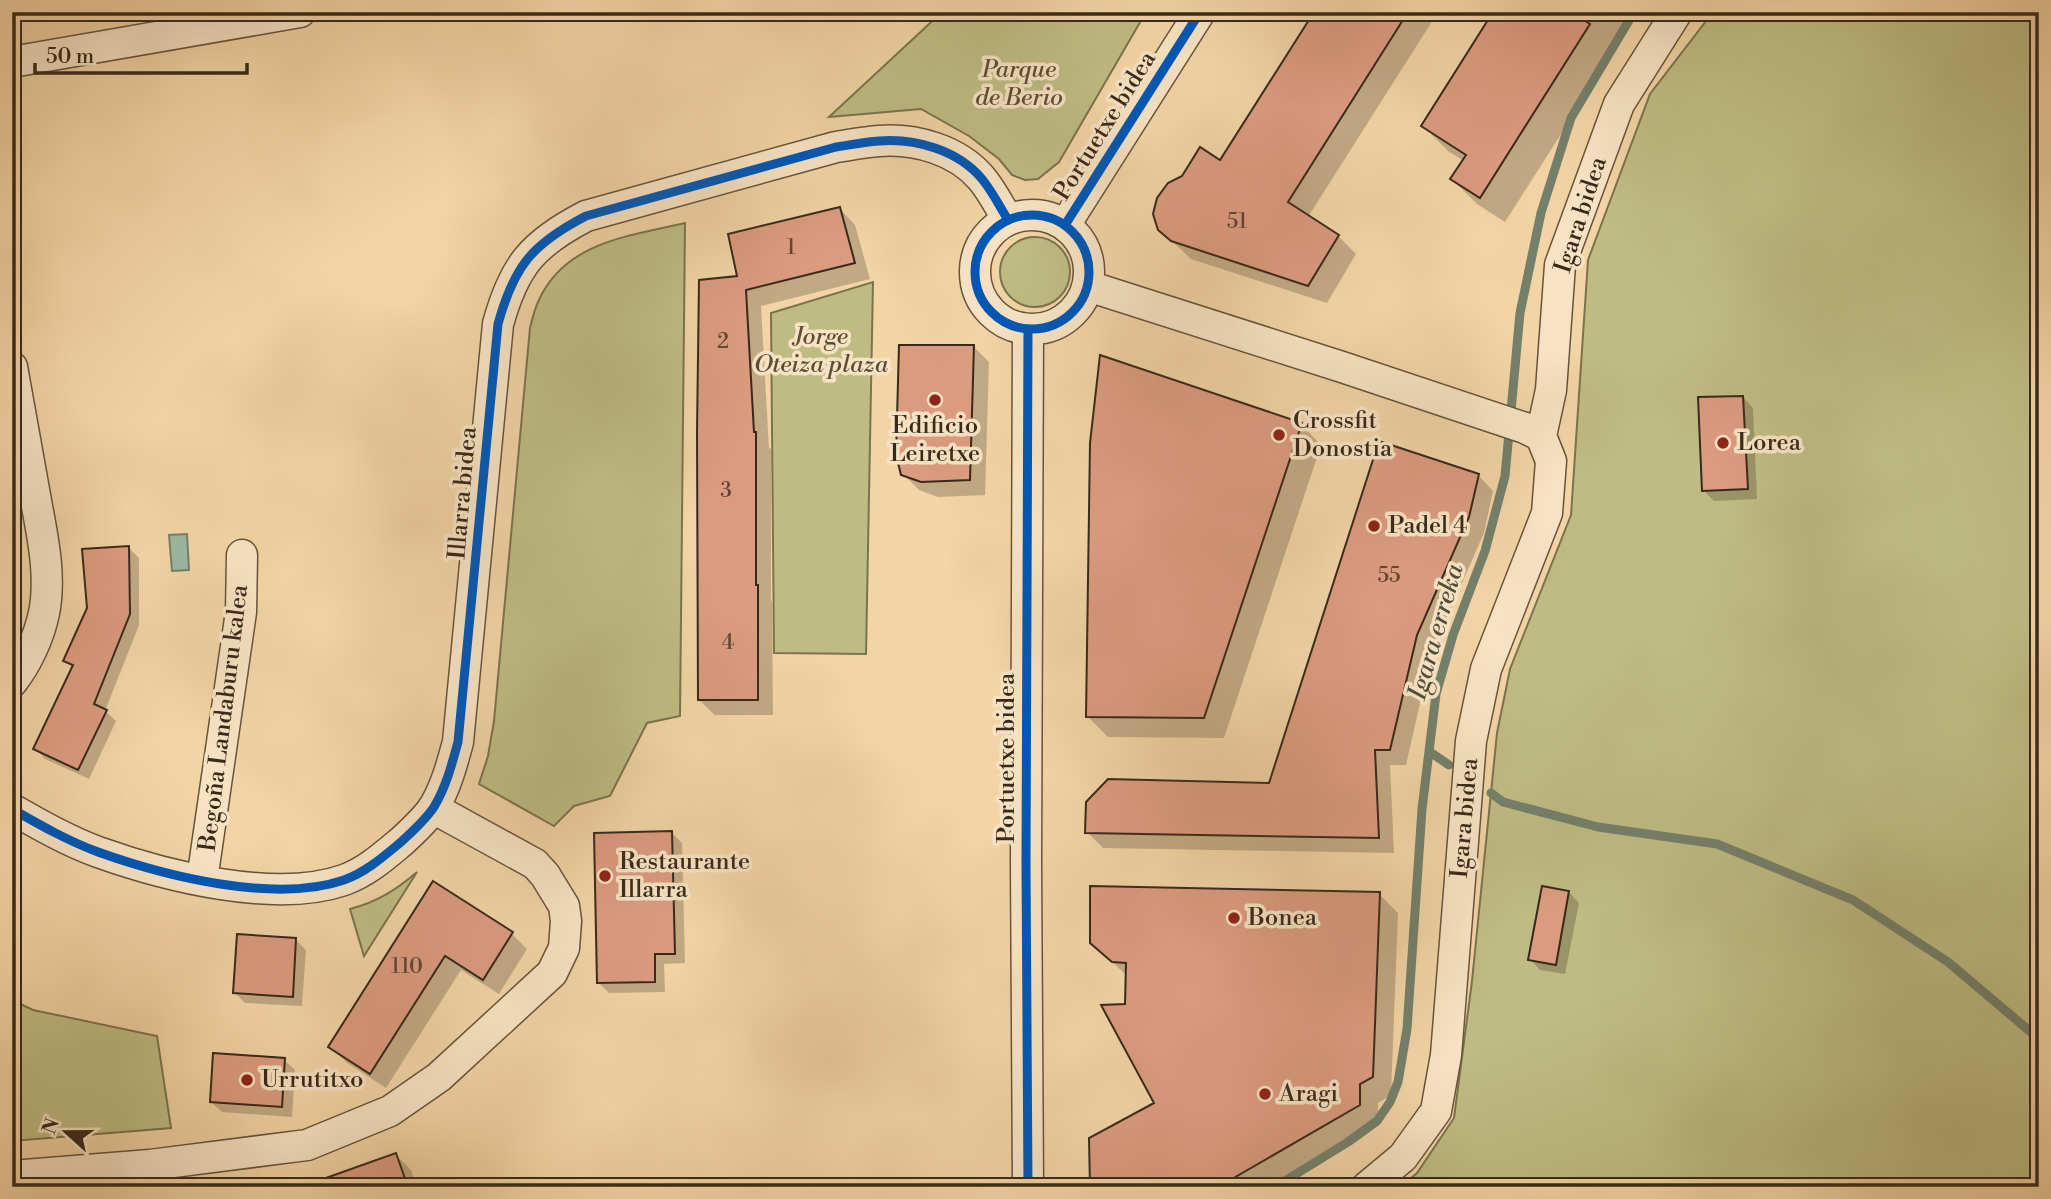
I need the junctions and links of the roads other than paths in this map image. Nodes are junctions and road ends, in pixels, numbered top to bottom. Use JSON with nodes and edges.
{"nodes":[{"id":1,"x":300,"y":12,"type":"edge"},
{"id":2,"x":1200,"y":12,"type":"edge"},
{"id":3,"x":1677,"y":12,"type":"edge"},
{"id":4,"x":12,"y":62,"type":"edge"},
{"id":5,"x":1008,"y":220,"type":"junction"},
{"id":6,"x":1065,"y":225,"type":"junction"},
{"id":7,"x":1088,"y":286,"type":"junction"},
{"id":8,"x":1028,"y":329,"type":"junction"},
{"id":9,"x":12,"y":367,"type":"edge"},
{"id":10,"x":1533,"y":432,"type":"junction"},
{"id":11,"x":242,"y":555,"type":"dead end"},
{"id":12,"x":12,"y":682,"type":"edge"},
{"id":13,"x":433,"y":807,"type":"junction"},
{"id":14,"x":12,"y":810,"type":"edge"},
{"id":15,"x":202,"y":880,"type":"junction"},
{"id":16,"x":12,"y":1176,"type":"edge"},
{"id":17,"x":1028,"y":1187,"type":"edge"},
{"id":18,"x":1367,"y":1187,"type":"edge"}],
"edges":[{"from":1,"to":4,"type":"street"},
{"from":2,"to":6,"type":"street","name":"Portuetxe bidea"},
{"from":3,"to":10,"type":"street","name":"Igara bidea"},
{"from":5,"to":6,"type":"street"},
{"from":5,"to":8,"type":"street"},
{"from":5,"to":13,"type":"street","name":"Illarra bidea"},
{"from":6,"to":7,"type":"street"},
{"from":7,"to":8,"type":"street"},
{"from":7,"to":10,"type":"street"},
{"from":8,"to":17,"type":"street","name":"Portuetxe bidea"},
{"from":9,"to":12,"type":"street"},
{"from":10,"to":18,"type":"street","name":"Igara bidea"},
{"from":11,"to":15,"type":"street","name":"Begoña Landaburu kalea"},
{"from":13,"to":15,"type":"street","name":"Illarra bidea"},
{"from":13,"to":16,"type":"street"},
{"from":14,"to":15,"type":"street","name":"Illarra bidea"}]}
